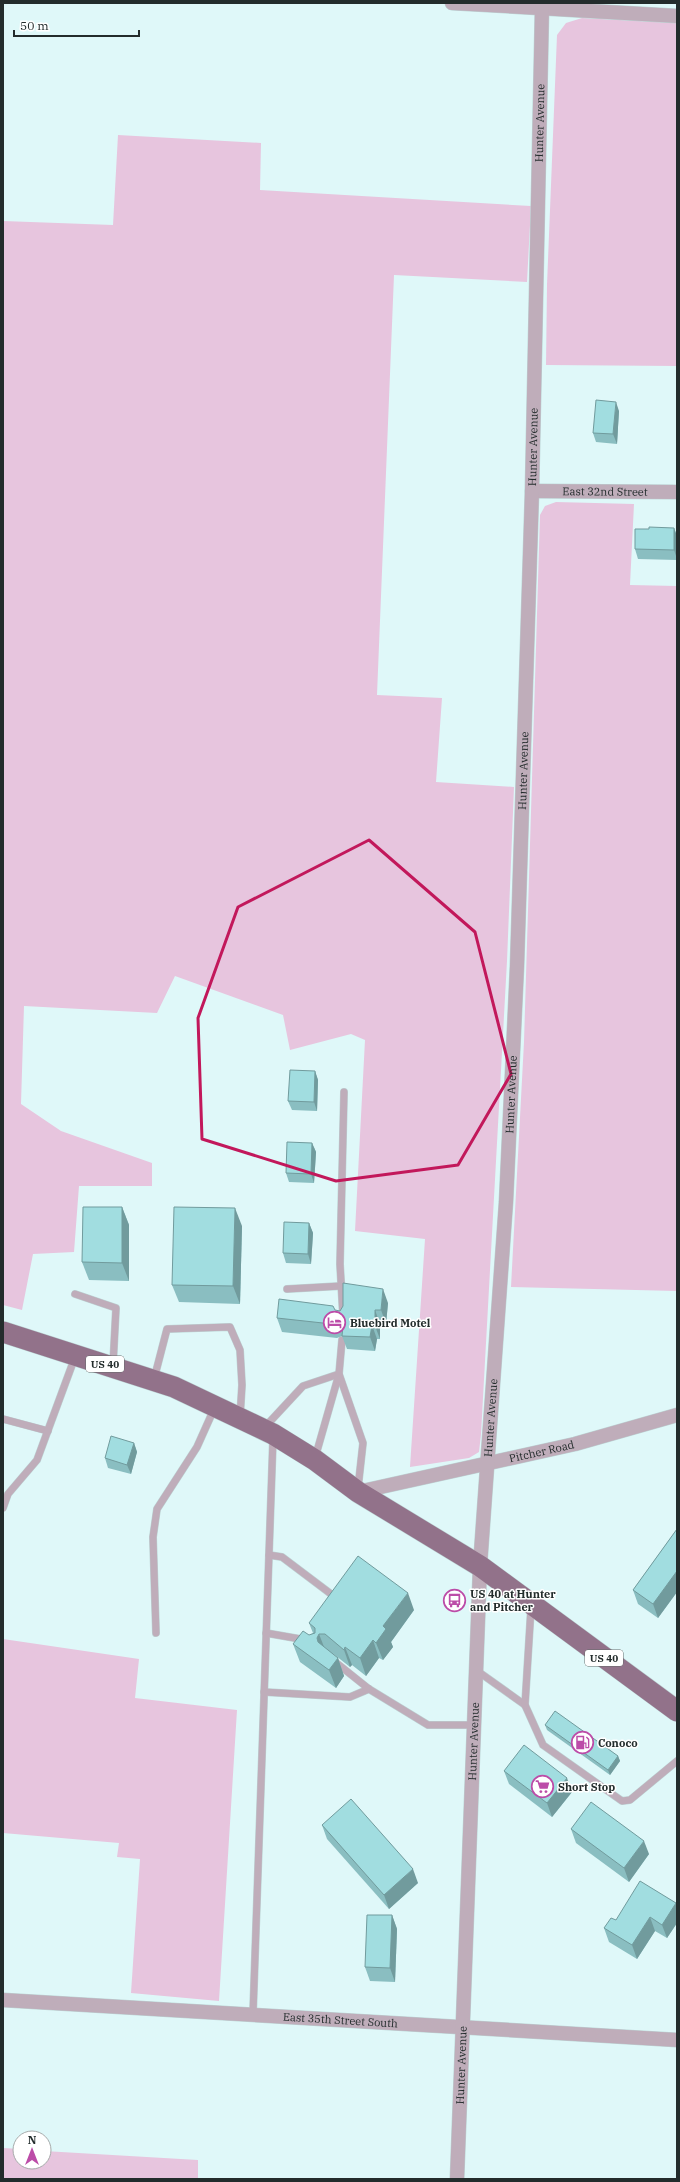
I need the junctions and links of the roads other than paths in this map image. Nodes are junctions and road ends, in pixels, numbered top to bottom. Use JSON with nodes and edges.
{"nodes":[{"id":1,"x":452,"y":3,"type":"edge"},
{"id":2,"x":542,"y":8,"type":"junction"},
{"id":3,"x":677,"y":16,"type":"edge"},
{"id":4,"x":532,"y":491,"type":"junction"},
{"id":5,"x":677,"y":492,"type":"edge"},
{"id":6,"x":344,"y":1092,"type":"dead end"},
{"id":7,"x":341,"y":1286,"type":"junction"},
{"id":8,"x":287,"y":1289,"type":"dead end"},
{"id":9,"x":75,"y":1294,"type":"dead end"},
{"id":10,"x":343,"y":1320,"type":"edge"},
{"id":11,"x":3,"y":1332,"type":"edge"},
{"id":12,"x":342,"y":1340,"type":"edge"},
{"id":13,"x":76,"y":1355,"type":"junction"},
{"id":14,"x":113,"y":1367,"type":"junction"},
{"id":15,"x":339,"y":1374,"type":"junction"},
{"id":16,"x":153,"y":1381,"type":"junction"},
{"id":17,"x":215,"y":1407,"type":"junction"},
{"id":18,"x":677,"y":1415,"type":"edge"},
{"id":19,"x":3,"y":1419,"type":"edge"},
{"id":20,"x":240,"y":1419,"type":"junction"},
{"id":21,"x":48,"y":1431,"type":"junction"},
{"id":22,"x":268,"y":1432,"type":"junction"},
{"id":23,"x":315,"y":1460,"type":"junction"},
{"id":24,"x":488,"y":1463,"type":"junction"},
{"id":25,"x":358,"y":1492,"type":"junction"},
{"id":26,"x":3,"y":1508,"type":"edge"},
{"id":27,"x":269,"y":1555,"type":"junction"},
{"id":28,"x":480,"y":1566,"type":"junction"},
{"id":29,"x":335,"y":1597,"type":"edge"},
{"id":30,"x":532,"y":1604,"type":"junction"},
{"id":31,"x":156,"y":1633,"type":"dead end"},
{"id":32,"x":266,"y":1633,"type":"junction"},
{"id":33,"x":312,"y":1644,"type":"edge"},
{"id":34,"x":328,"y":1656,"type":"edge"},
{"id":35,"x":476,"y":1670,"type":"junction"},
{"id":36,"x":369,"y":1689,"type":"junction"},
{"id":37,"x":264,"y":1692,"type":"junction"},
{"id":38,"x":525,"y":1705,"type":"junction"},
{"id":39,"x":677,"y":1711,"type":"edge"},
{"id":40,"x":474,"y":1725,"type":"junction"},
{"id":41,"x":677,"y":1761,"type":"edge"},
{"id":42,"x":3,"y":2000,"type":"edge"},
{"id":43,"x":252,"y":2014,"type":"junction"},
{"id":44,"x":462,"y":2027,"type":"junction"},
{"id":45,"x":677,"y":2040,"type":"edge"},
{"id":46,"x":457,"y":2179,"type":"edge"}],
"edges":[{"from":1,"to":2,"type":"street"},
{"from":2,"to":3,"type":"street"},
{"from":2,"to":4,"type":"street","name":"Hunter Avenue"},
{"from":4,"to":5,"type":"street","name":"East 32nd Street"},
{"from":4,"to":24,"type":"street","name":"Hunter Avenue"},
{"from":6,"to":7,"type":"lane"},
{"from":7,"to":8,"type":"lane"},
{"from":7,"to":10,"type":"lane"},
{"from":9,"to":14,"type":"lane"},
{"from":11,"to":13,"type":"main road","number":"US 40"},
{"from":12,"to":15,"type":"lane"},
{"from":13,"to":14,"type":"main road","number":"US 40"},
{"from":13,"to":21,"type":"lane"},
{"from":14,"to":16,"type":"main road","number":"US 40"},
{"from":15,"to":22,"type":"lane"},
{"from":15,"to":23,"type":"lane"},
{"from":15,"to":25,"type":"lane"},
{"from":16,"to":17,"type":"main road","number":"US 40"},
{"from":16,"to":20,"type":"lane"},
{"from":17,"to":20,"type":"main road","number":"US 40"},
{"from":17,"to":31,"type":"lane"},
{"from":18,"to":24,"type":"street","name":"Pitcher Road"},
{"from":19,"to":21,"type":"lane"},
{"from":20,"to":22,"type":"main road","number":"US 40"},
{"from":21,"to":26,"type":"lane"},
{"from":22,"to":23,"type":"main road","number":"US 40"},
{"from":22,"to":27,"type":"lane"},
{"from":23,"to":25,"type":"main road","number":"US 40"},
{"from":24,"to":25,"type":"street","name":"Pitcher Road"},
{"from":24,"to":28,"type":"street","name":"Hunter Avenue"},
{"from":25,"to":28,"type":"main road","number":"US 40"},
{"from":27,"to":29,"type":"lane"},
{"from":27,"to":32,"type":"lane"},
{"from":28,"to":30,"type":"main road","number":"US 40"},
{"from":28,"to":35,"type":"street","name":"Hunter Avenue"},
{"from":30,"to":38,"type":"lane"},
{"from":30,"to":39,"type":"main road","number":"US 40"},
{"from":32,"to":33,"type":"lane"},
{"from":32,"to":37,"type":"lane"},
{"from":34,"to":36,"type":"lane"},
{"from":35,"to":38,"type":"lane"},
{"from":35,"to":40,"type":"street","name":"Hunter Avenue"},
{"from":36,"to":37,"type":"lane"},
{"from":36,"to":40,"type":"lane"},
{"from":37,"to":43,"type":"lane"},
{"from":38,"to":41,"type":"lane"},
{"from":40,"to":44,"type":"street","name":"Hunter Avenue"},
{"from":42,"to":43,"type":"street","name":"East 35th Street South"},
{"from":43,"to":44,"type":"street","name":"East 35th Street South"},
{"from":44,"to":45,"type":"street","name":"East 35th Street South"},
{"from":44,"to":46,"type":"street","name":"Hunter Avenue"}]}
